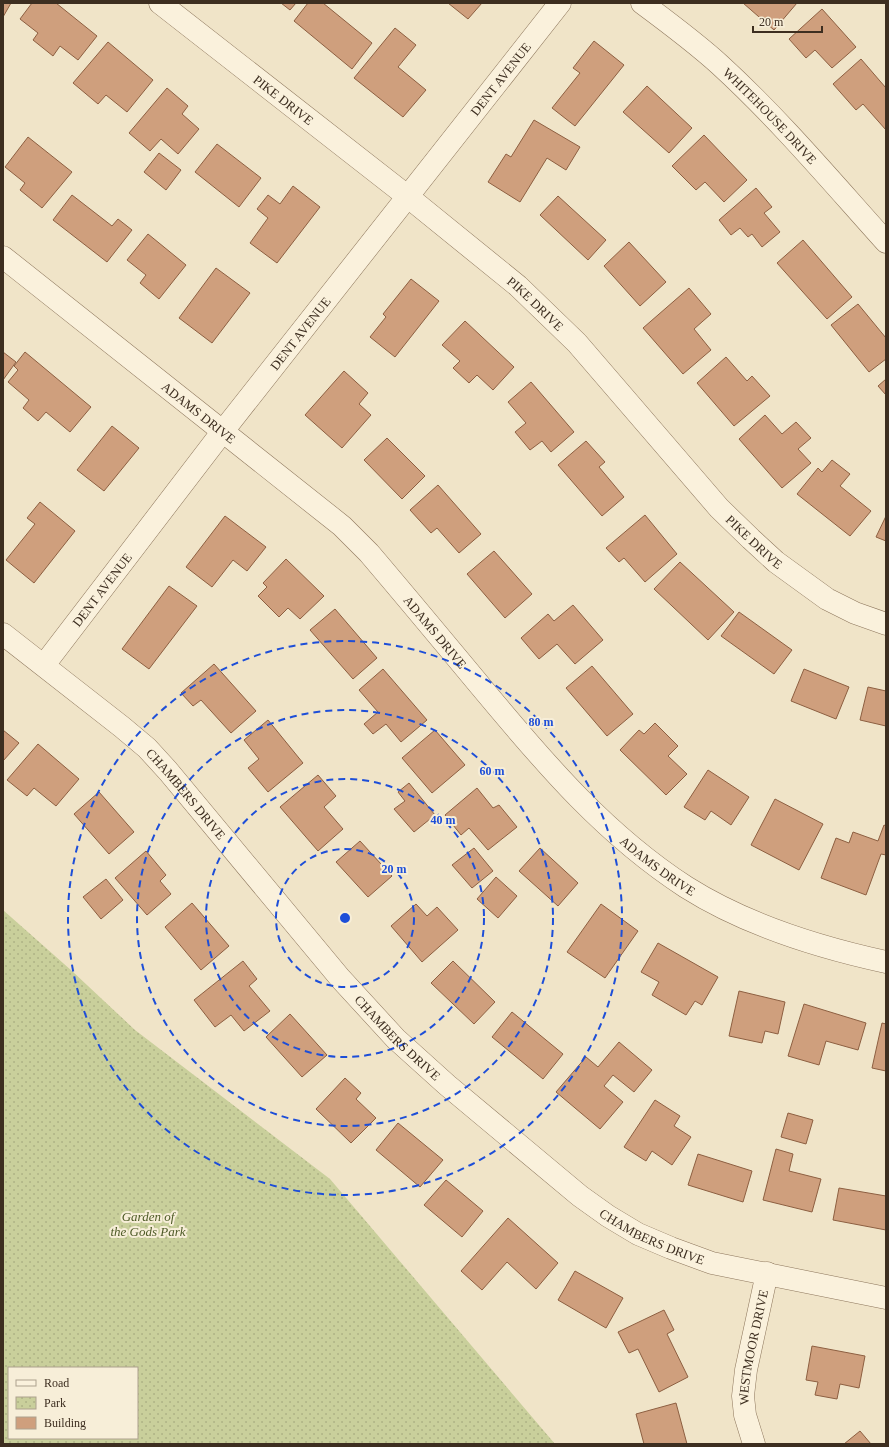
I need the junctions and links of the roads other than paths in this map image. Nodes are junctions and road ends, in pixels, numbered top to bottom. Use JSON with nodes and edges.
{"nodes":[{"id":1,"x":160,"y":3,"type":"edge"},
{"id":2,"x":560,"y":3,"type":"edge"},
{"id":3,"x":642,"y":3,"type":"edge"},
{"id":4,"x":407,"y":196,"type":"junction"},
{"id":5,"x":886,"y":242,"type":"edge"},
{"id":6,"x":3,"y":257,"type":"edge"},
{"id":7,"x":222,"y":432,"type":"junction"},
{"id":8,"x":886,"y":624,"type":"edge"},
{"id":9,"x":3,"y":634,"type":"edge"},
{"id":10,"x":44,"y":665,"type":"junction"},
{"id":11,"x":886,"y":962,"type":"edge"},
{"id":12,"x":767,"y":1273,"type":"junction"},
{"id":13,"x":886,"y":1298,"type":"edge"},
{"id":14,"x":754,"y":1444,"type":"edge"}],
"edges":[{"from":1,"to":4,"type":"street","name":"PIKE DRIVE"},
{"from":2,"to":4,"type":"street","name":"DENT AVENUE"},
{"from":3,"to":5,"type":"street","name":"WHITEHOUSE DRIVE"},
{"from":4,"to":7,"type":"street","name":"DENT AVENUE"},
{"from":4,"to":8,"type":"street","name":"PIKE DRIVE"},
{"from":6,"to":7,"type":"street","name":"ADAMS DRIVE"},
{"from":7,"to":10,"type":"street","name":"DENT AVENUE"},
{"from":7,"to":11,"type":"street","name":"ADAMS DRIVE"},
{"from":9,"to":10,"type":"street","name":"CHAMBERS DRIVE"},
{"from":10,"to":12,"type":"street","name":"CHAMBERS DRIVE"},
{"from":12,"to":13,"type":"street","name":"CHAMBERS DRIVE"},
{"from":12,"to":14,"type":"street","name":"WESTMOOR DRIVE"}]}
